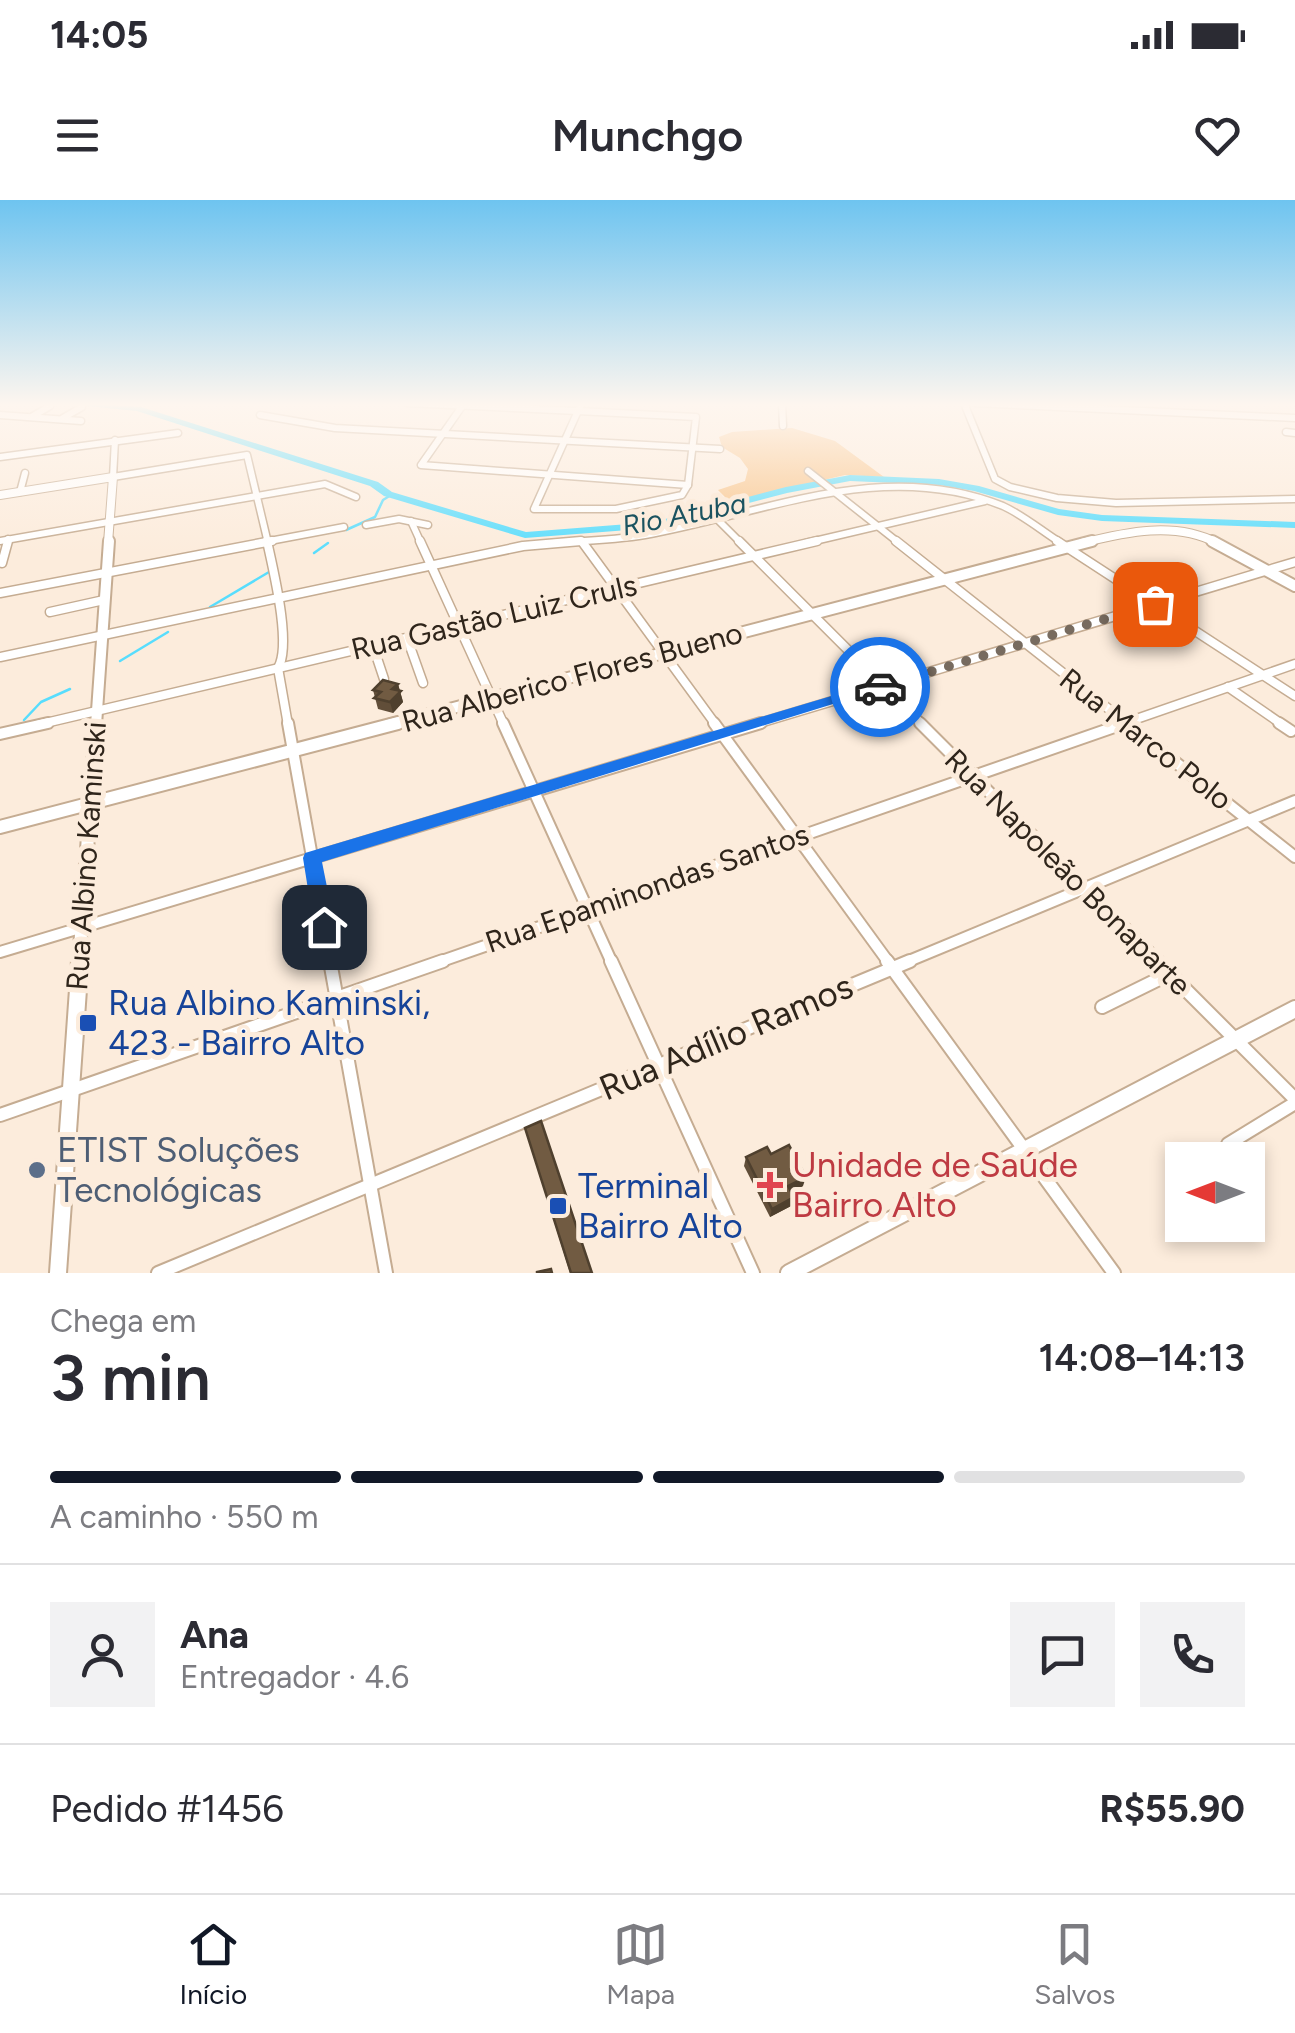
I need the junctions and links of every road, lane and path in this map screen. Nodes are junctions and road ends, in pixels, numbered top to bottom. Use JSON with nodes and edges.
{"nodes":[{"id":1,"x":27,"y":453,"type":"edge"},
{"id":2,"x":115,"y":453,"type":"edge"},
{"id":3,"x":430,"y":453,"type":"edge"},
{"id":4,"x":560,"y":453,"type":"edge"},
{"id":5,"x":692,"y":453,"type":"edge"},
{"id":6,"x":984,"y":453,"type":"edge"},
{"id":7,"x":0,"y":457,"type":"edge"},
{"id":8,"x":808,"y":471,"type":"dead end"},
{"id":9,"x":25,"y":473,"type":"dead end"},
{"id":10,"x":550,"y":473,"type":"junction"},
{"id":11,"x":113,"y":477,"type":"junction"},
{"id":12,"x":995,"y":479,"type":"joint"},
{"id":13,"x":688,"y":486,"type":"junction"},
{"id":14,"x":833,"y":491,"type":"junction"},
{"id":15,"x":20,"y":492,"type":"junction"},
{"id":16,"x":0,"y":495,"type":"edge"},
{"id":17,"x":258,"y":496,"type":"junction"},
{"id":18,"x":356,"y":497,"type":"dead end"},
{"id":19,"x":1295,"y":498,"type":"edge"},
{"id":20,"x":988,"y":500,"type":"junction"},
{"id":21,"x":714,"y":518,"type":"junction"},
{"id":22,"x":410,"y":520,"type":"junction"},
{"id":23,"x":110,"y":522,"type":"junction"},
{"id":24,"x":428,"y":524,"type":"dead end"},
{"id":25,"x":366,"y":525,"type":"dead end"},
{"id":26,"x":344,"y":526,"type":"dead end"},
{"id":27,"x":878,"y":526,"type":"junction"},
{"id":28,"x":4,"y":540,"type":"edge"},
{"id":29,"x":267,"y":541,"type":"junction"},
{"id":30,"x":582,"y":543,"type":"junction"},
{"id":31,"x":1066,"y":546,"type":"junction"},
{"id":32,"x":753,"y":556,"type":"junction"},
{"id":33,"x":1295,"y":562,"type":"edge"},
{"id":34,"x":2,"y":564,"type":"edge"},
{"id":35,"x":431,"y":566,"type":"junction"},
{"id":36,"x":1267,"y":571,"type":"junction"},
{"id":37,"x":106,"y":572,"type":"junction"},
{"id":38,"x":944,"y":578,"type":"junction"},
{"id":39,"x":1295,"y":586,"type":"edge"},
{"id":40,"x":616,"y":588,"type":"junction"},
{"id":41,"x":0,"y":593,"type":"edge"},
{"id":42,"x":277,"y":598,"type":"junction"},
{"id":43,"x":104,"y":600,"type":"junction"},
{"id":44,"x":1155,"y":604,"type":"junction"},
{"id":45,"x":50,"y":612,"type":"dead end"},
{"id":46,"x":810,"y":614,"type":"junction"},
{"id":47,"x":458,"y":626,"type":"junction"},
{"id":48,"x":102,"y":635,"type":"junction"},
{"id":49,"x":407,"y":638,"type":"junction"},
{"id":50,"x":1025,"y":643,"type":"junction"},
{"id":51,"x":373,"y":646,"type":"junction"},
{"id":52,"x":662,"y":653,"type":"junction"},
{"id":53,"x":0,"y":656,"type":"edge"},
{"id":54,"x":1295,"y":664,"type":"edge"},
{"id":55,"x":278,"y":668,"type":"junction"},
{"id":56,"x":1263,"y":675,"type":"junction"},
{"id":57,"x":384,"y":678,"type":"edge"},
{"id":58,"x":423,"y":683,"type":"dead end"},
{"id":59,"x":883,"y":686,"type":"junction"},
{"id":60,"x":1228,"y":687,"type":"junction"},
{"id":61,"x":1295,"y":696,"type":"edge"},
{"id":62,"x":491,"y":698,"type":"junction"},
{"id":63,"x":96,"y":711,"type":"junction"},
{"id":64,"x":1125,"y":722,"type":"junction"},
{"id":65,"x":1291,"y":731,"type":"dead end"},
{"id":66,"x":0,"y":734,"type":"edge"},
{"id":67,"x":722,"y":734,"type":"junction"},
{"id":68,"x":293,"y":750,"type":"junction"},
{"id":69,"x":972,"y":776,"type":"junction"},
{"id":70,"x":534,"y":791,"type":"junction"},
{"id":71,"x":1295,"y":801,"type":"edge"},
{"id":72,"x":90,"y":804,"type":"junction"},
{"id":73,"x":1248,"y":820,"type":"junction"},
{"id":74,"x":0,"y":827,"type":"edge"},
{"id":75,"x":796,"y":836,"type":"junction"},
{"id":76,"x":1295,"y":857,"type":"edge"},
{"id":77,"x":312,"y":858,"type":"junction"},
{"id":78,"x":1084,"y":888,"type":"junction"},
{"id":79,"x":587,"y":909,"type":"junction"},
{"id":80,"x":82,"y":927,"type":"junction"},
{"id":81,"x":0,"y":952,"type":"edge"},
{"id":82,"x":892,"y":968,"type":"junction"},
{"id":83,"x":1170,"y":974,"type":"junction"},
{"id":84,"x":337,"y":997,"type":"junction"},
{"id":85,"x":1102,"y":1007,"type":"dead end"},
{"id":86,"x":1295,"y":1009,"type":"edge"},
{"id":87,"x":1236,"y":1040,"type":"junction"},
{"id":88,"x":658,"y":1065,"type":"junction"},
{"id":89,"x":70,"y":1090,"type":"junction"},
{"id":90,"x":1295,"y":1101,"type":"edge"},
{"id":91,"x":0,"y":1115,"type":"edge"},
{"id":92,"x":1231,"y":1142,"type":"edge"},
{"id":93,"x":1024,"y":1150,"type":"junction"},
{"id":94,"x":370,"y":1185,"type":"junction"},
{"id":95,"x":58,"y":1273,"type":"edge"},
{"id":96,"x":158,"y":1273,"type":"edge"},
{"id":97,"x":386,"y":1273,"type":"edge"},
{"id":98,"x":752,"y":1273,"type":"edge"},
{"id":99,"x":789,"y":1273,"type":"edge"},
{"id":100,"x":1114,"y":1273,"type":"edge"}],
"edges":[{"from":1,"to":7,"type":"street"},
{"from":2,"to":11,"type":"street","name":"Rua Albino Kaminski"},
{"from":3,"to":10,"type":"street"},
{"from":4,"to":10,"type":"street"},
{"from":5,"to":13,"type":"street"},
{"from":6,"to":12,"type":"street"},
{"from":8,"to":14,"type":"street","name":"Rua Marco Polo"},
{"from":9,"to":15,"type":"street"},
{"from":10,"to":13,"type":"street"},
{"from":10,"to":13,"type":"street"},
{"from":11,"to":15,"type":"street"},
{"from":11,"to":17,"type":"street"},
{"from":11,"to":23,"type":"street","name":"Rua Albino Kaminski"},
{"from":12,"to":19,"type":"street"},
{"from":14,"to":20,"type":"street"},
{"from":14,"to":21,"type":"street"},
{"from":14,"to":27,"type":"street","name":"Rua Marco Polo"},
{"from":15,"to":16,"type":"street"},
{"from":17,"to":18,"type":"street"},
{"from":17,"to":23,"type":"street"},
{"from":17,"to":29,"type":"street"},
{"from":20,"to":27,"type":"street","name":"Rua Gastão Luiz Cruls"},
{"from":20,"to":31,"type":"street"},
{"from":21,"to":30,"type":"street"},
{"from":21,"to":32,"type":"street","name":"Rua Napoleão Bonaparte"},
{"from":22,"to":24,"type":"street"},
{"from":22,"to":25,"type":"street"},
{"from":22,"to":35,"type":"street"},
{"from":23,"to":28,"type":"street"},
{"from":23,"to":37,"type":"street","name":"Rua Albino Kaminski"},
{"from":26,"to":29,"type":"street"},
{"from":27,"to":32,"type":"street","name":"Rua Gastão Luiz Cruls"},
{"from":27,"to":38,"type":"street","name":"Rua Marco Polo"},
{"from":28,"to":34,"type":"street"},
{"from":29,"to":37,"type":"street"},
{"from":29,"to":42,"type":"street"},
{"from":30,"to":35,"type":"street"},
{"from":30,"to":40,"type":"street"},
{"from":31,"to":36,"type":"street","name":"Rua Alberico Flores Bueno"},
{"from":31,"to":38,"type":"street","name":"Rua Alberico Flores Bueno"},
{"from":31,"to":44,"type":"street"},
{"from":32,"to":40,"type":"street","name":"Rua Gastão Luiz Cruls"},
{"from":32,"to":46,"type":"street","name":"Rua Napoleão Bonaparte"},
{"from":33,"to":36,"type":"street"},
{"from":35,"to":42,"type":"street"},
{"from":35,"to":47,"type":"street"},
{"from":36,"to":39,"type":"street"},
{"from":36,"to":44,"type":"street"},
{"from":37,"to":41,"type":"street"},
{"from":37,"to":43,"type":"street","name":"Rua Albino Kaminski"},
{"from":38,"to":46,"type":"street","name":"Rua Alberico Flores Bueno"},
{"from":38,"to":50,"type":"street","name":"Rua Marco Polo"},
{"from":40,"to":47,"type":"street","name":"Rua Gastão Luiz Cruls"},
{"from":40,"to":52,"type":"street"},
{"from":42,"to":48,"type":"street"},
{"from":42,"to":55,"type":"street"},
{"from":43,"to":45,"type":"street"},
{"from":43,"to":48,"type":"street","name":"Rua Albino Kaminski"},
{"from":44,"to":50,"type":"street"},
{"from":44,"to":56,"type":"street"},
{"from":46,"to":52,"type":"street","name":"Rua Alberico Flores Bueno"},
{"from":46,"to":59,"type":"street","name":"Rua Napoleão Bonaparte"},
{"from":47,"to":49,"type":"street","name":"Rua Gastão Luiz Cruls"},
{"from":47,"to":62,"type":"street"},
{"from":48,"to":53,"type":"street"},
{"from":48,"to":63,"type":"street","name":"Rua Albino Kaminski"},
{"from":49,"to":51,"type":"street","name":"Rua Gastão Luiz Cruls"},
{"from":49,"to":58,"type":"street"},
{"from":50,"to":59,"type":"street"},
{"from":50,"to":64,"type":"street","name":"Rua Marco Polo"},
{"from":51,"to":55,"type":"street","name":"Rua Gastão Luiz Cruls"},
{"from":51,"to":57,"type":"street"},
{"from":52,"to":62,"type":"street","name":"Rua Alberico Flores Bueno"},
{"from":52,"to":67,"type":"street"},
{"from":54,"to":56,"type":"street","name":"Rua Epaminondas Santos"},
{"from":55,"to":63,"type":"street","name":"Rua Gastão Luiz Cruls"},
{"from":55,"to":68,"type":"street"},
{"from":56,"to":60,"type":"street","name":"Rua Epaminondas Santos"},
{"from":56,"to":61,"type":"street"},
{"from":59,"to":67,"type":"street"},
{"from":59,"to":69,"type":"street","name":"Rua Napoleão Bonaparte"},
{"from":60,"to":64,"type":"street","name":"Rua Epaminondas Santos"},
{"from":60,"to":65,"type":"street"},
{"from":62,"to":68,"type":"street","name":"Rua Alberico Flores Bueno"},
{"from":62,"to":70,"type":"street"},
{"from":63,"to":66,"type":"street","name":"Rua Gastão Luiz Cruls"},
{"from":63,"to":72,"type":"street","name":"Rua Albino Kaminski"},
{"from":64,"to":69,"type":"street","name":"Rua Epaminondas Santos"},
{"from":64,"to":73,"type":"street","name":"Rua Marco Polo"},
{"from":67,"to":70,"type":"street"},
{"from":67,"to":75,"type":"street"},
{"from":68,"to":72,"type":"street","name":"Rua Alberico Flores Bueno"},
{"from":68,"to":77,"type":"street"},
{"from":69,"to":75,"type":"street","name":"Rua Epaminondas Santos"},
{"from":69,"to":78,"type":"street","name":"Rua Napoleão Bonaparte"},
{"from":70,"to":77,"type":"street"},
{"from":70,"to":79,"type":"street"},
{"from":71,"to":73,"type":"street","name":"Rua Adílio Ramos"},
{"from":72,"to":74,"type":"street","name":"Rua Alberico Flores Bueno"},
{"from":72,"to":80,"type":"street","name":"Rua Albino Kaminski"},
{"from":73,"to":76,"type":"street","name":"Rua Marco Polo"},
{"from":73,"to":78,"type":"street","name":"Rua Adílio Ramos"},
{"from":75,"to":79,"type":"street","name":"Rua Epaminondas Santos"},
{"from":75,"to":82,"type":"street"},
{"from":77,"to":80,"type":"street"},
{"from":77,"to":84,"type":"street"},
{"from":78,"to":82,"type":"street","name":"Rua Adílio Ramos"},
{"from":78,"to":83,"type":"street","name":"Rua Napoleão Bonaparte"},
{"from":79,"to":84,"type":"street","name":"Rua Epaminondas Santos"},
{"from":79,"to":88,"type":"street"},
{"from":80,"to":81,"type":"street"},
{"from":80,"to":89,"type":"street","name":"Rua Albino Kaminski"},
{"from":82,"to":88,"type":"street","name":"Rua Adílio Ramos"},
{"from":82,"to":93,"type":"street"},
{"from":83,"to":85,"type":"street"},
{"from":83,"to":87,"type":"street","name":"Rua Napoleão Bonaparte"},
{"from":84,"to":89,"type":"street","name":"Rua Epaminondas Santos"},
{"from":84,"to":94,"type":"street"},
{"from":86,"to":87,"type":"street"},
{"from":87,"to":90,"type":"street","name":"Rua Napoleão Bonaparte"},
{"from":87,"to":93,"type":"street"},
{"from":88,"to":94,"type":"street","name":"Rua Adílio Ramos"},
{"from":88,"to":98,"type":"street"},
{"from":89,"to":91,"type":"street","name":"Rua Epaminondas Santos"},
{"from":89,"to":95,"type":"street","name":"Rua Albino Kaminski"},
{"from":90,"to":92,"type":"street"},
{"from":93,"to":99,"type":"street"},
{"from":93,"to":100,"type":"street"},
{"from":94,"to":96,"type":"street","name":"Rua Adílio Ramos"},
{"from":94,"to":97,"type":"street"}]}
